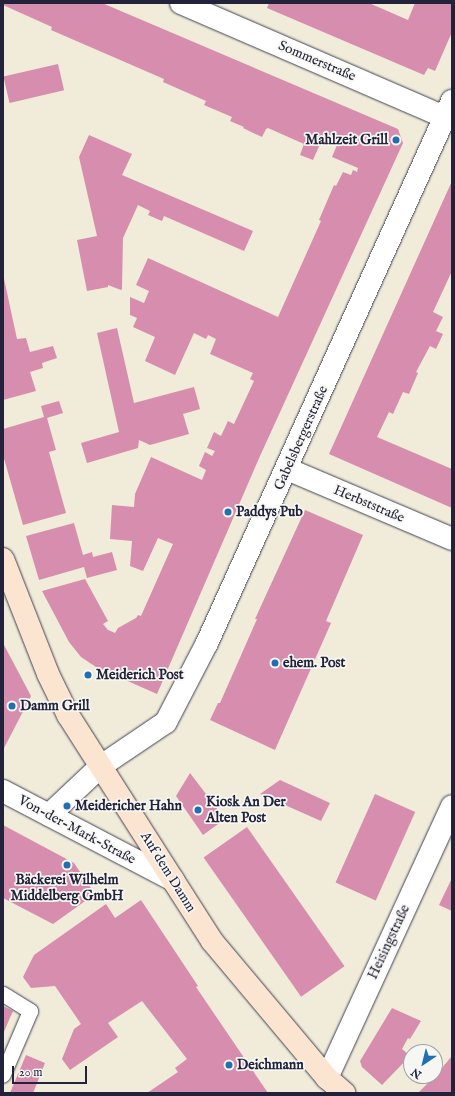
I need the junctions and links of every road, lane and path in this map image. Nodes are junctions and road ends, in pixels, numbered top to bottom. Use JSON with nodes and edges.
{"nodes":[{"id":1,"x":181,"y":3,"type":"edge"},
{"id":2,"x":450,"y":113,"type":"edge"},
{"id":3,"x":287,"y":469,"type":"junction"},
{"id":4,"x":452,"y":539,"type":"edge"},
{"id":5,"x":3,"y":559,"type":"edge"},
{"id":6,"x":101,"y":766,"type":"junction"},
{"id":7,"x":3,"y":791,"type":"edge"},
{"id":8,"x":452,"y":806,"type":"edge"},
{"id":9,"x":49,"y":815,"type":"junction"},
{"id":10,"x":173,"y":880,"type":"junction"},
{"id":11,"x":3,"y":994,"type":"edge"},
{"id":12,"x":3,"y":1074,"type":"edge"},
{"id":13,"x":327,"y":1078,"type":"junction"},
{"id":14,"x":344,"y":1093,"type":"edge"}],
"edges":[{"from":1,"to":2,"type":"street","name":"Sommerstraße"},
{"from":2,"to":3,"type":"street","name":"Gabelsbergerstraße"},
{"from":3,"to":4,"type":"street","name":"Herbststraße"},
{"from":3,"to":6,"type":"street","name":"Gabelsbergerstraße"},
{"from":5,"to":6,"type":"street","name":"Auf dem Damm"},
{"from":6,"to":9,"type":"street","name":"Gabelsbergerstraße"},
{"from":6,"to":10,"type":"street","name":"Auf dem Damm"},
{"from":7,"to":9,"type":"street","name":"Von-der-Mark-Straße"},
{"from":8,"to":13,"type":"street","name":"Heisingstraße"},
{"from":9,"to":10,"type":"street","name":"Von-der-Mark-Straße"},
{"from":10,"to":13,"type":"street","name":"Auf dem Damm"},
{"from":11,"to":12,"type":"lane"},
{"from":13,"to":14,"type":"street","name":"Auf dem Damm"}]}
